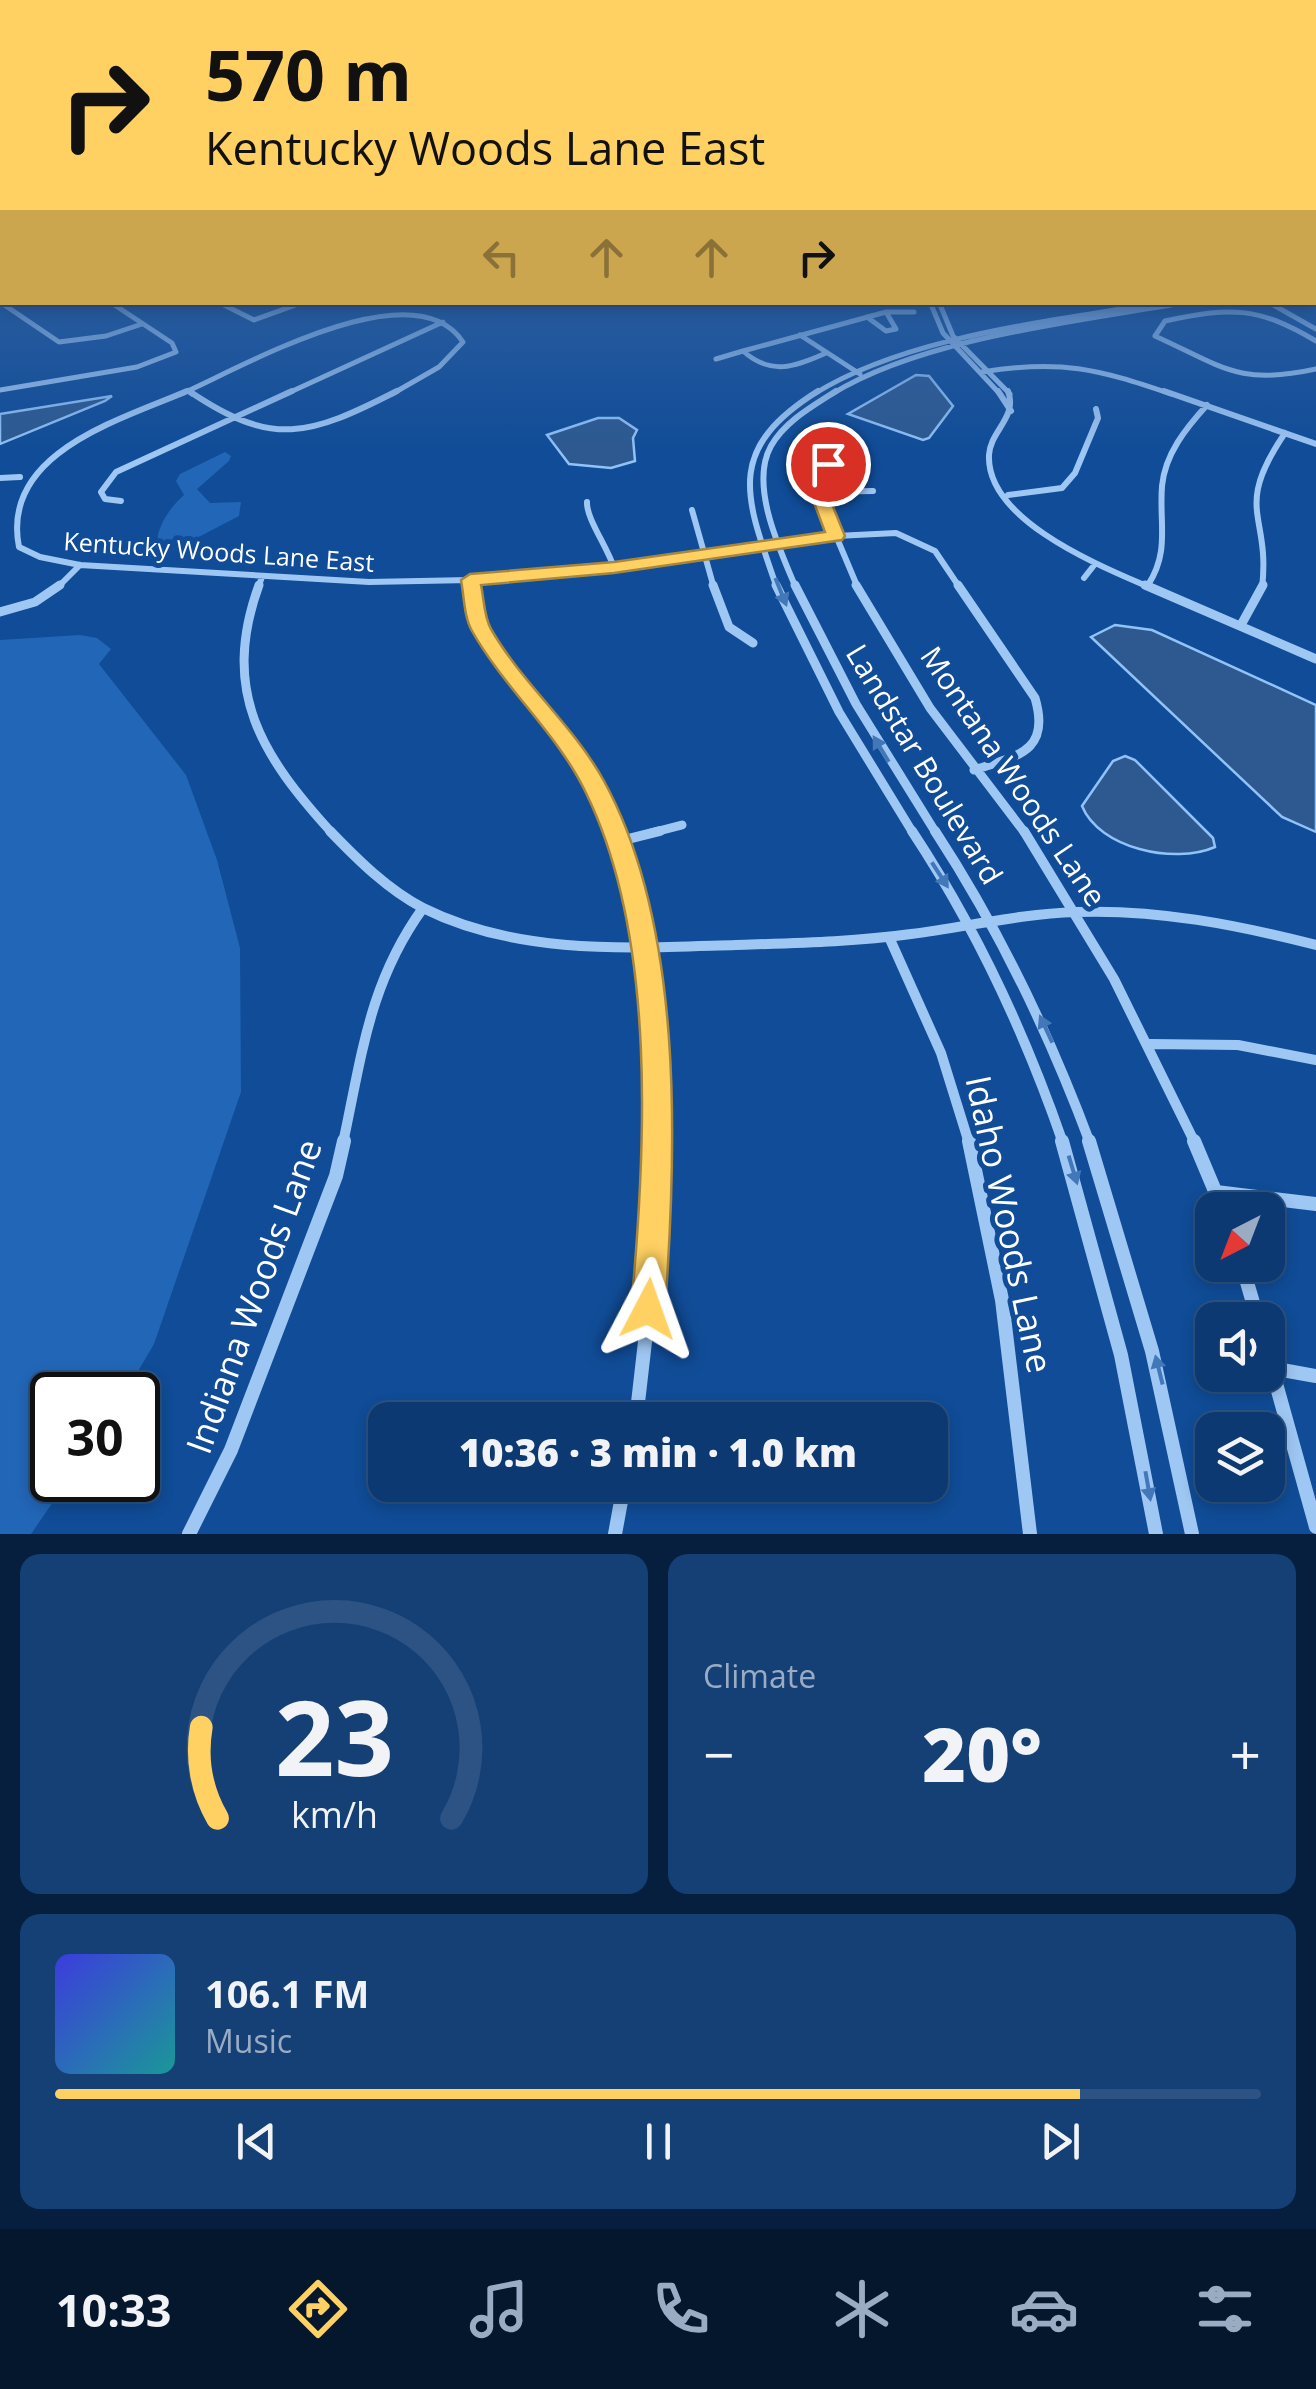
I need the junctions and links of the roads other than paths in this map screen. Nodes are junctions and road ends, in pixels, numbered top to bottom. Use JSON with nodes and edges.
{"nodes":[{"id":1,"x":13,"y":311,"type":"edge"},
{"id":2,"x":122,"y":311,"type":"edge"},
{"id":3,"x":235,"y":311,"type":"edge"},
{"id":4,"x":280,"y":311,"type":"edge"},
{"id":5,"x":931,"y":311,"type":"edge"},
{"id":6,"x":942,"y":311,"type":"edge"},
{"id":7,"x":1116,"y":311,"type":"edge"},
{"id":8,"x":1141,"y":311,"type":"edge"},
{"id":9,"x":1216,"y":311,"type":"edge"},
{"id":10,"x":1259,"y":311,"type":"edge"},
{"id":11,"x":1284,"y":311,"type":"edge"},
{"id":12,"x":1295,"y":311,"type":"edge"},
{"id":13,"x":886,"y":312,"type":"junction"},
{"id":14,"x":914,"y":312,"type":"dead end"},
{"id":15,"x":867,"y":317,"type":"junction"},
{"id":16,"x":443,"y":322,"type":"junction"},
{"id":17,"x":142,"y":324,"type":"junction"},
{"id":18,"x":1316,"y":325,"type":"edge"},
{"id":19,"x":800,"y":335,"type":"junction"},
{"id":20,"x":1316,"y":341,"type":"edge"},
{"id":21,"x":956,"y":344,"type":"junction"},
{"id":22,"x":743,"y":351,"type":"junction"},
{"id":23,"x":826,"y":352,"type":"junction"},
{"id":24,"x":716,"y":359,"type":"dead end"},
{"id":25,"x":1316,"y":369,"type":"edge"},
{"id":26,"x":986,"y":372,"type":"junction"},
{"id":27,"x":867,"y":374,"type":"junction"},
{"id":28,"x":0,"y":390,"type":"edge"},
{"id":29,"x":188,"y":392,"type":"junction"},
{"id":30,"x":1207,"y":405,"type":"junction"},
{"id":31,"x":1096,"y":409,"type":"dead end"},
{"id":32,"x":231,"y":418,"type":"junction"},
{"id":33,"x":1285,"y":433,"type":"junction"},
{"id":34,"x":1316,"y":444,"type":"edge"},
{"id":35,"x":828,"y":464,"type":"dead end"},
{"id":36,"x":20,"y":477,"type":"junction"},
{"id":37,"x":0,"y":478,"type":"edge"},
{"id":38,"x":13,"y":487,"type":"dead end"},
{"id":39,"x":873,"y":491,"type":"dead end"},
{"id":40,"x":818,"y":492,"type":"junction"},
{"id":41,"x":1008,"y":496,"type":"junction"},
{"id":42,"x":122,"y":501,"type":"dead end"},
{"id":43,"x":587,"y":502,"type":"dead end"},
{"id":44,"x":692,"y":510,"type":"dead end"},
{"id":45,"x":6,"y":529,"type":"dead end"},
{"id":46,"x":836,"y":536,"type":"junction"},
{"id":47,"x":780,"y":544,"type":"junction"},
{"id":48,"x":764,"y":546,"type":"junction"},
{"id":49,"x":706,"y":556,"type":"junction"},
{"id":50,"x":1095,"y":564,"type":"junction"},
{"id":51,"x":80,"y":565,"type":"junction"},
{"id":52,"x":614,"y":568,"type":"junction"},
{"id":53,"x":262,"y":577,"type":"junction"},
{"id":54,"x":1084,"y":578,"type":"dead end"},
{"id":55,"x":470,"y":580,"type":"junction"},
{"id":56,"x":1148,"y":584,"type":"junction"},
{"id":57,"x":0,"y":612,"type":"edge"},
{"id":58,"x":1241,"y":624,"type":"junction"},
{"id":59,"x":753,"y":643,"type":"dead end"},
{"id":60,"x":1316,"y":659,"type":"edge"},
{"id":61,"x":974,"y":770,"type":"junction"},
{"id":62,"x":682,"y":825,"type":"dead end"},
{"id":63,"x":620,"y":841,"type":"junction"},
{"id":64,"x":423,"y":908,"type":"junction"},
{"id":65,"x":1075,"y":912,"type":"junction"},
{"id":66,"x":992,"y":924,"type":"junction"},
{"id":67,"x":970,"y":926,"type":"junction"},
{"id":68,"x":889,"y":937,"type":"junction"},
{"id":69,"x":1316,"y":946,"type":"edge"},
{"id":70,"x":644,"y":948,"type":"junction"},
{"id":71,"x":1150,"y":1044,"type":"junction"},
{"id":72,"x":1316,"y":1060,"type":"edge"},
{"id":73,"x":1216,"y":1192,"type":"edge"},
{"id":74,"x":1285,"y":1200,"type":"edge"},
{"id":75,"x":1316,"y":1204,"type":"edge"},
{"id":76,"x":1285,"y":1366,"type":"edge"},
{"id":77,"x":1316,"y":1376,"type":"edge"},
{"id":78,"x":1278,"y":1392,"type":"edge"},
{"id":79,"x":638,"y":1402,"type":"edge"},
{"id":80,"x":621,"y":1502,"type":"edge"},
{"id":81,"x":1316,"y":1527,"type":"edge"},
{"id":82,"x":188,"y":1534,"type":"edge"},
{"id":83,"x":615,"y":1534,"type":"edge"},
{"id":84,"x":1030,"y":1534,"type":"edge"},
{"id":85,"x":1156,"y":1534,"type":"edge"},
{"id":86,"x":1192,"y":1534,"type":"edge"}],
"edges":[{"from":1,"to":17,"type":"street"},
{"from":2,"to":17,"type":"street"},
{"from":3,"to":4,"type":"street"},
{"from":5,"to":21,"type":"street"},
{"from":6,"to":21,"type":"street"},
{"from":7,"to":21,"type":"street","name":"Landstar Boulevard"},
{"from":8,"to":21,"type":"street","name":"Landstar Boulevard"},
{"from":9,"to":25,"type":"street"},
{"from":10,"to":20,"type":"street"},
{"from":11,"to":18,"type":"street"},
{"from":12,"to":18,"type":"street"},
{"from":13,"to":14,"type":"street"},
{"from":13,"to":15,"type":"street"},
{"from":13,"to":15,"type":"street"},
{"from":15,"to":19,"type":"street"},
{"from":16,"to":29,"type":"street"},
{"from":16,"to":32,"type":"street"},
{"from":16,"to":32,"type":"street"},
{"from":17,"to":28,"type":"street"},
{"from":19,"to":22,"type":"street"},
{"from":19,"to":23,"type":"street"},
{"from":21,"to":26,"type":"street"},
{"from":21,"to":27,"type":"street","name":"Landstar Boulevard"},
{"from":22,"to":23,"type":"street"},
{"from":22,"to":24,"type":"street"},
{"from":23,"to":27,"type":"street"},
{"from":26,"to":30,"type":"street"},
{"from":26,"to":41,"type":"street"},
{"from":27,"to":47,"type":"street","name":"Landstar Boulevard"},
{"from":27,"to":48,"type":"street","name":"Landstar Boulevard"},
{"from":29,"to":32,"type":"street"},
{"from":29,"to":36,"type":"street"},
{"from":30,"to":33,"type":"street"},
{"from":30,"to":56,"type":"street"},
{"from":31,"to":41,"type":"street"},
{"from":32,"to":42,"type":"street"},
{"from":33,"to":34,"type":"street"},
{"from":33,"to":58,"type":"street"},
{"from":35,"to":40,"type":"street"},
{"from":36,"to":37,"type":"street"},
{"from":36,"to":38,"type":"street"},
{"from":39,"to":40,"type":"street"},
{"from":40,"to":46,"type":"street","name":"Montana Woods Lane"},
{"from":41,"to":50,"type":"street"},
{"from":43,"to":52,"type":"street"},
{"from":44,"to":49,"type":"street"},
{"from":45,"to":51,"type":"street","name":"Kentucky Woods Lane East"},
{"from":46,"to":47,"type":"street","name":"Kentucky Woods Lane East"},
{"from":46,"to":61,"type":"street","name":"Montana Woods Lane"},
{"from":46,"to":61,"type":"street","name":"Kentucky Woods Lane East"},
{"from":47,"to":48,"type":"street","name":"Kentucky Woods Lane East"},
{"from":66,"to":47,"type":"street","name":"Landstar Boulevard","one_way":true},
{"from":48,"to":49,"type":"street","name":"Kentucky Woods Lane East"},
{"from":48,"to":67,"type":"street","name":"Landstar Boulevard","one_way":true},
{"from":49,"to":52,"type":"street","name":"Kentucky Woods Lane East"},
{"from":49,"to":59,"type":"street"},
{"from":50,"to":54,"type":"street"},
{"from":50,"to":56,"type":"street"},
{"from":51,"to":53,"type":"street","name":"Kentucky Woods Lane East"},
{"from":51,"to":57,"type":"street"},
{"from":52,"to":55,"type":"street","name":"Kentucky Woods Lane East"},
{"from":53,"to":55,"type":"street","name":"Kentucky Woods Lane East"},
{"from":53,"to":64,"type":"street"},
{"from":55,"to":63,"type":"street"},
{"from":56,"to":58,"type":"street"},
{"from":58,"to":60,"type":"street"},
{"from":61,"to":65,"type":"street","name":"Montana Woods Lane"},
{"from":62,"to":63,"type":"street"},
{"from":63,"to":70,"type":"street"},
{"from":64,"to":70,"type":"street"},
{"from":64,"to":82,"type":"street","name":"Indiana Woods Lane"},
{"from":65,"to":66,"type":"street"},
{"from":65,"to":69,"type":"street"},
{"from":65,"to":71,"type":"street","name":"Montana Woods Lane"},
{"from":66,"to":67,"type":"street"},
{"from":86,"to":66,"type":"street","name":"Landstar Boulevard","one_way":true},
{"from":67,"to":68,"type":"street"},
{"from":67,"to":85,"type":"street","name":"Landstar Boulevard","one_way":true},
{"from":68,"to":70,"type":"street"},
{"from":68,"to":84,"type":"street","name":"Idaho Woods Lane"},
{"from":70,"to":79,"type":"street"},
{"from":71,"to":72,"type":"street"},
{"from":71,"to":73,"type":"street","name":"Montana Woods Lane"},
{"from":74,"to":75,"type":"street"},
{"from":76,"to":77,"type":"street"},
{"from":78,"to":81,"type":"street"},
{"from":80,"to":83,"type":"street"}]}
